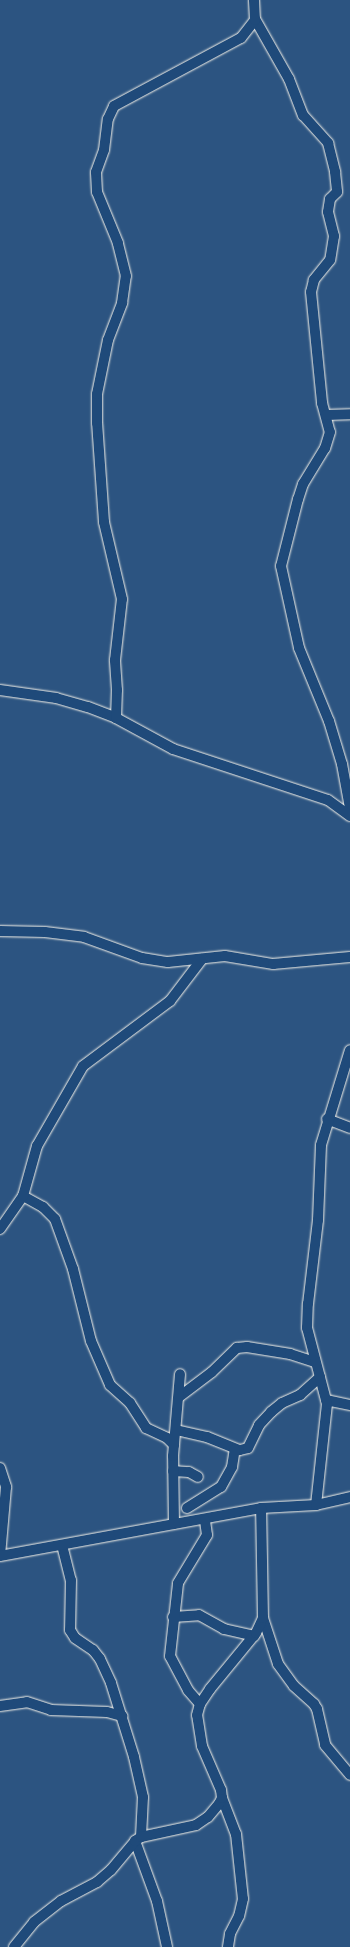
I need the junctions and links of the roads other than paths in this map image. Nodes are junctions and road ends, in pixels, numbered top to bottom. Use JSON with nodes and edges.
{"nodes":[{"id":1,"x":254,"y":0,"type":"edge"},
{"id":2,"x":255,"y":19,"type":"junction"},
{"id":3,"x":326,"y":414,"type":"junction"},
{"id":4,"x":350,"y":414,"type":"edge"},
{"id":5,"x":0,"y":690,"type":"edge"},
{"id":6,"x":116,"y":718,"type":"junction"},
{"id":7,"x":350,"y":808,"type":"edge"},
{"id":8,"x":350,"y":816,"type":"edge"},
{"id":9,"x":0,"y":930,"type":"edge"},
{"id":10,"x":350,"y":957,"type":"edge"},
{"id":11,"x":202,"y":959,"type":"junction"},
{"id":12,"x":350,"y":1050,"type":"edge"},
{"id":13,"x":327,"y":1119,"type":"junction"},
{"id":14,"x":350,"y":1128,"type":"edge"},
{"id":15,"x":23,"y":1196,"type":"junction"},
{"id":16,"x":0,"y":1229,"type":"edge"},
{"id":17,"x":315,"y":1362,"type":"junction"},
{"id":18,"x":180,"y":1374,"type":"dead end"},
{"id":19,"x":320,"y":1377,"type":"junction"},
{"id":20,"x":179,"y":1396,"type":"junction"},
{"id":21,"x":326,"y":1400,"type":"junction"},
{"id":22,"x":350,"y":1405,"type":"edge"},
{"id":23,"x":176,"y":1430,"type":"junction"},
{"id":24,"x":174,"y":1445,"type":"junction"},
{"id":25,"x":235,"y":1449,"type":"junction"},
{"id":26,"x":0,"y":1468,"type":"edge"},
{"id":27,"x":173,"y":1471,"type":"junction"},
{"id":28,"x":198,"y":1477,"type":"dead end"},
{"id":29,"x":350,"y":1497,"type":"edge"},
{"id":30,"x":174,"y":1499,"type":"junction"},
{"id":31,"x":316,"y":1505,"type":"junction"},
{"id":32,"x":187,"y":1508,"type":"junction"},
{"id":33,"x":261,"y":1508,"type":"junction"},
{"id":34,"x":203,"y":1520,"type":"junction"},
{"id":35,"x":174,"y":1524,"type":"junction"},
{"id":36,"x":62,"y":1545,"type":"junction"},
{"id":37,"x":0,"y":1556,"type":"edge"},
{"id":38,"x":173,"y":1617,"type":"junction"},
{"id":39,"x":263,"y":1618,"type":"junction"},
{"id":40,"x":254,"y":1636,"type":"junction"},
{"id":41,"x":200,"y":1704,"type":"junction"},
{"id":42,"x":0,"y":1706,"type":"edge"},
{"id":43,"x":122,"y":1716,"type":"junction"},
{"id":44,"x":350,"y":1776,"type":"edge"},
{"id":45,"x":222,"y":1798,"type":"junction"},
{"id":46,"x":138,"y":1839,"type":"junction"},
{"id":47,"x":14,"y":1947,"type":"edge"},
{"id":48,"x":167,"y":1947,"type":"edge"},
{"id":49,"x":228,"y":1947,"type":"edge"}],
"edges":[{"from":1,"to":2,"type":"street"},
{"from":2,"to":3,"type":"street"},
{"from":2,"to":6,"type":"street"},
{"from":3,"to":4,"type":"street"},
{"from":3,"to":7,"type":"street"},
{"from":5,"to":6,"type":"street"},
{"from":6,"to":8,"type":"street"},
{"from":9,"to":11,"type":"street"},
{"from":10,"to":11,"type":"street"},
{"from":11,"to":15,"type":"street"},
{"from":12,"to":13,"type":"street"},
{"from":13,"to":14,"type":"street"},
{"from":13,"to":17,"type":"street"},
{"from":15,"to":16,"type":"street"},
{"from":15,"to":24,"type":"street"},
{"from":17,"to":19,"type":"street"},
{"from":17,"to":20,"type":"street"},
{"from":18,"to":20,"type":"street"},
{"from":19,"to":21,"type":"street"},
{"from":19,"to":25,"type":"street"},
{"from":20,"to":23,"type":"street"},
{"from":21,"to":22,"type":"street"},
{"from":21,"to":31,"type":"street"},
{"from":23,"to":24,"type":"street"},
{"from":23,"to":25,"type":"street"},
{"from":24,"to":27,"type":"street"},
{"from":25,"to":32,"type":"street"},
{"from":26,"to":37,"type":"street"},
{"from":27,"to":28,"type":"street"},
{"from":27,"to":30,"type":"street"},
{"from":29,"to":31,"type":"street"},
{"from":30,"to":32,"type":"street"},
{"from":30,"to":35,"type":"street"},
{"from":31,"to":33,"type":"street"},
{"from":32,"to":34,"type":"street"},
{"from":33,"to":34,"type":"street"},
{"from":33,"to":39,"type":"street"},
{"from":34,"to":35,"type":"street"},
{"from":34,"to":38,"type":"street"},
{"from":35,"to":36,"type":"street"},
{"from":36,"to":37,"type":"street"},
{"from":36,"to":43,"type":"street"},
{"from":38,"to":40,"type":"street"},
{"from":38,"to":41,"type":"street"},
{"from":39,"to":40,"type":"street"},
{"from":39,"to":44,"type":"street"},
{"from":40,"to":41,"type":"street"},
{"from":41,"to":45,"type":"street"},
{"from":42,"to":43,"type":"street"},
{"from":43,"to":46,"type":"street"},
{"from":45,"to":46,"type":"street"},
{"from":45,"to":49,"type":"street"},
{"from":46,"to":47,"type":"street"},
{"from":46,"to":48,"type":"street"}]}
